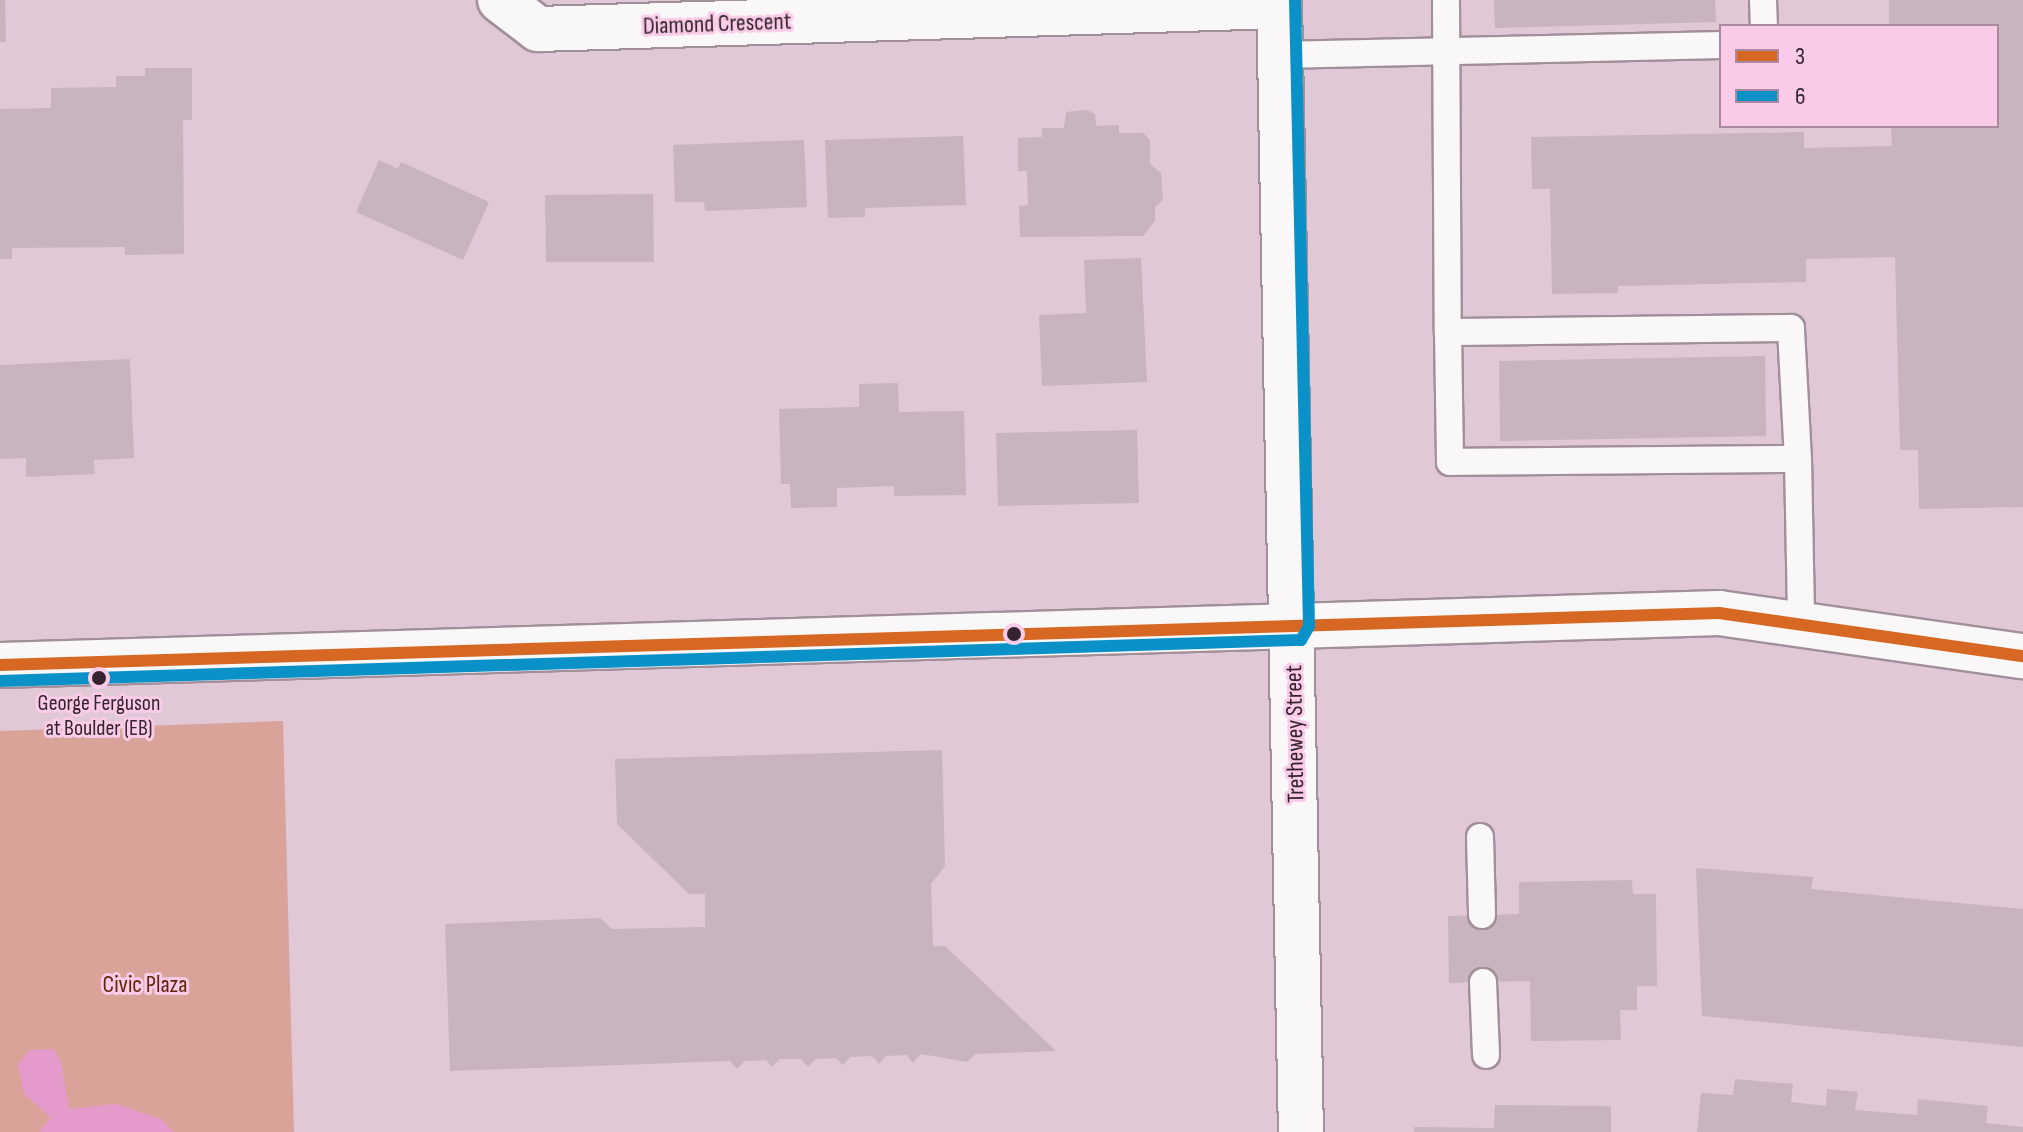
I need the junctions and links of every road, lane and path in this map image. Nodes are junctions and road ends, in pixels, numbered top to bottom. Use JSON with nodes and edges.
{"nodes":[{"id":1,"x":500,"y":0,"type":"edge"},
{"id":2,"x":1446,"y":0,"type":"edge"},
{"id":3,"x":1763,"y":0,"type":"edge"},
{"id":4,"x":1279,"y":3,"type":"edge"},
{"id":5,"x":1764,"y":24,"type":"edge"},
{"id":6,"x":1719,"y":45,"type":"edge"},
{"id":7,"x":1447,"y":50,"type":"junction"},
{"id":8,"x":1281,"y":55,"type":"junction"},
{"id":9,"x":1448,"y":332,"type":"junction"},
{"id":10,"x":1798,"y":459,"type":"junction"},
{"id":11,"x":1801,"y":622,"type":"junction"},
{"id":12,"x":1293,"y":626,"type":"junction"},
{"id":13,"x":2023,"y":656,"type":"edge"},
{"id":14,"x":0,"y":665,"type":"edge"},
{"id":15,"x":1480,"y":837,"type":"dead end"},
{"id":16,"x":1482,"y":915,"type":"dead end"},
{"id":17,"x":1483,"y":982,"type":"dead end"},
{"id":18,"x":1486,"y":1055,"type":"dead end"},
{"id":19,"x":1301,"y":1132,"type":"edge"}],
"edges":[{"from":1,"to":4,"type":"main road","name":"Diamond Crescent"},
{"from":2,"to":7,"type":"lane"},
{"from":3,"to":5,"type":"lane"},
{"from":4,"to":8,"type":"main road","name":"Trethewey Street"},
{"from":6,"to":7,"type":"lane"},
{"from":7,"to":8,"type":"lane"},
{"from":7,"to":9,"type":"lane"},
{"from":8,"to":12,"type":"main road","name":"Trethewey Street"},
{"from":9,"to":10,"type":"lane"},
{"from":9,"to":10,"type":"lane"},
{"from":10,"to":11,"type":"lane"},
{"from":11,"to":12,"type":"main road"},
{"from":11,"to":13,"type":"main road"},
{"from":12,"to":14,"type":"main road"},
{"from":12,"to":19,"type":"main road","name":"Trethewey Street"},
{"from":15,"to":16,"type":"lane"},
{"from":17,"to":18,"type":"lane"}]}
